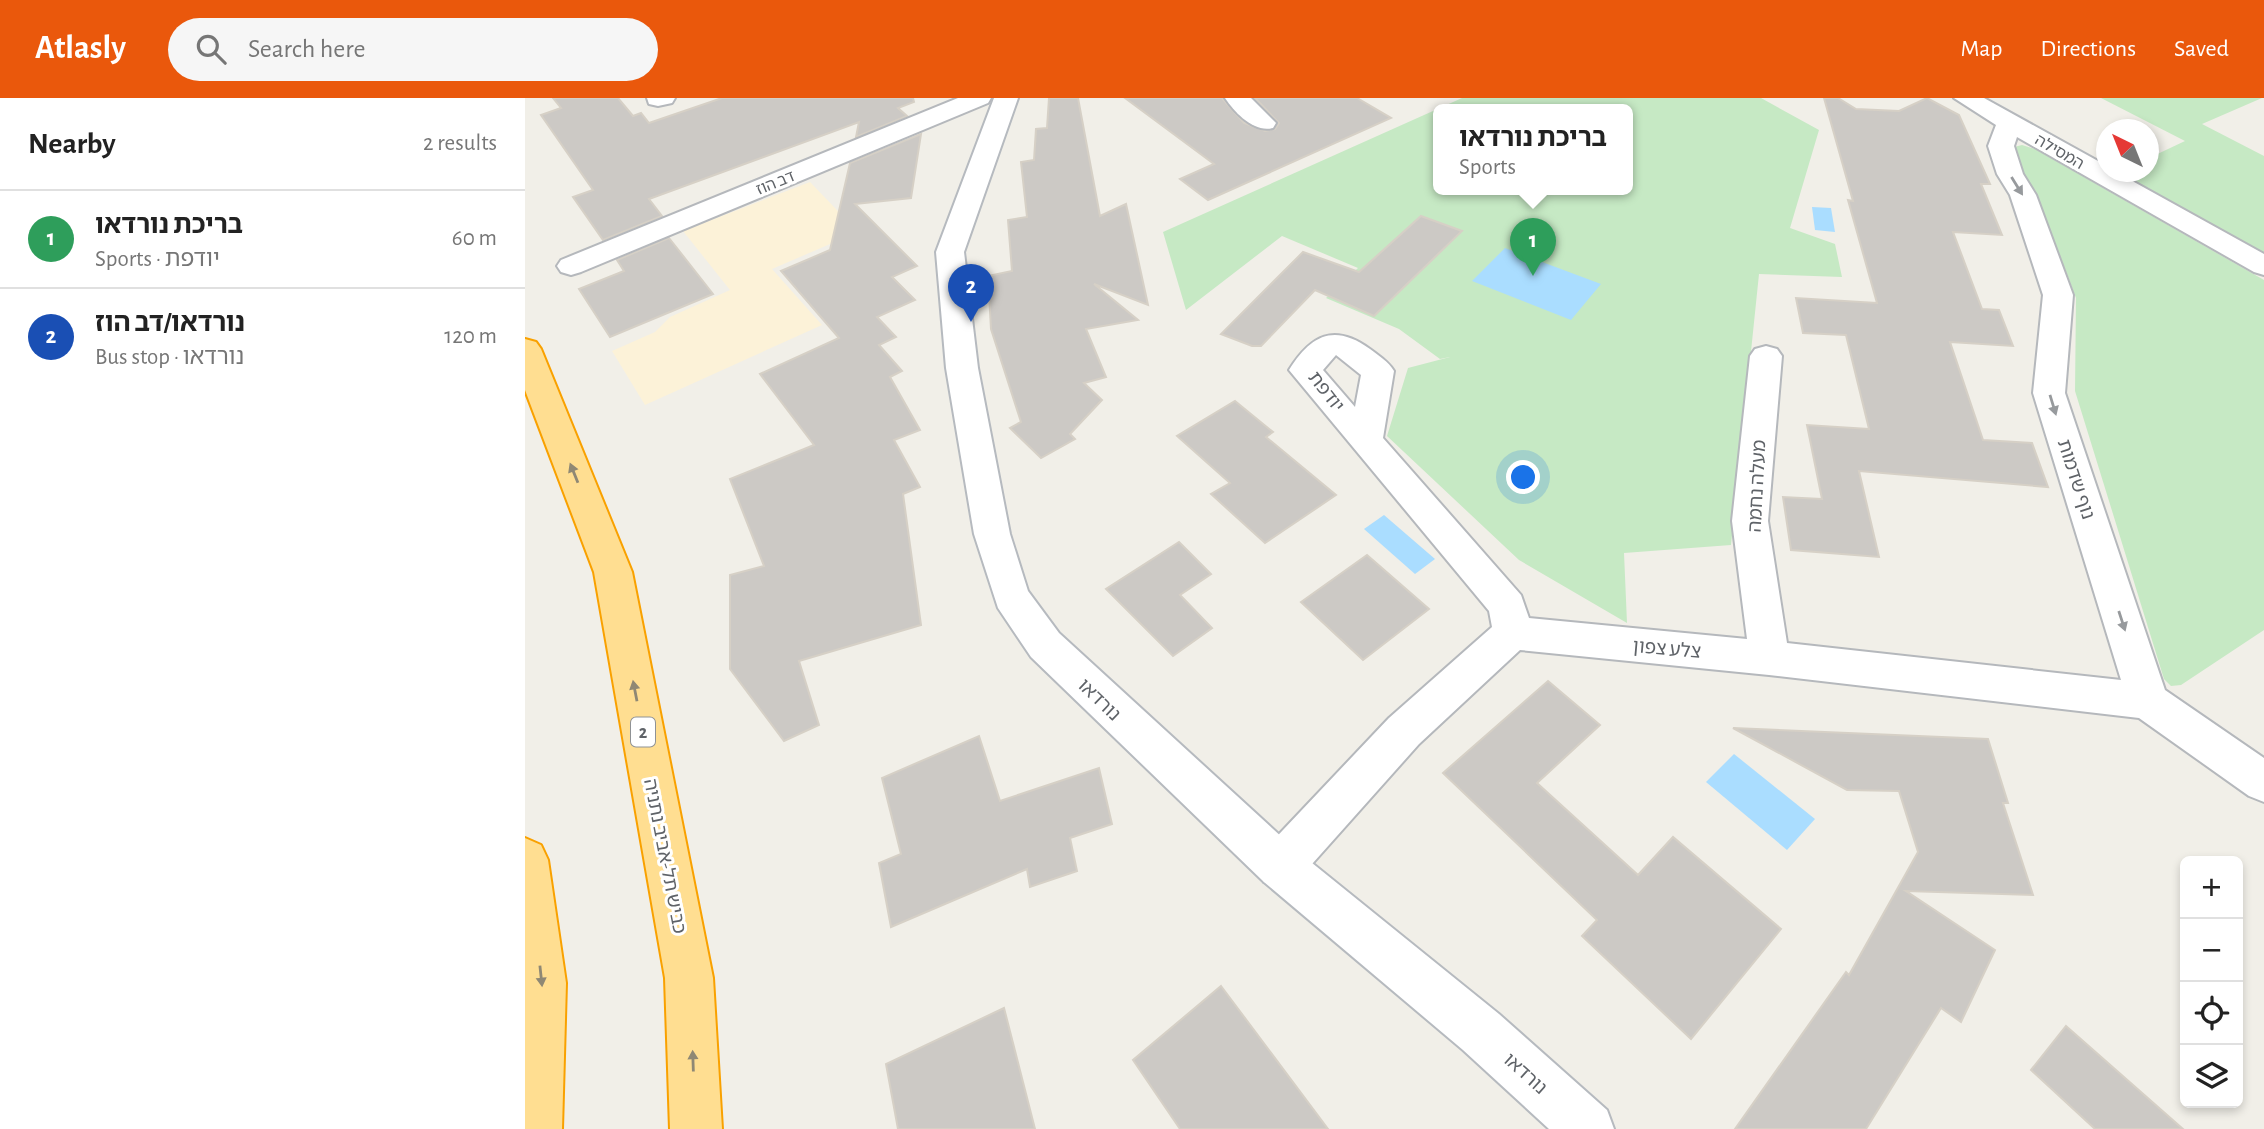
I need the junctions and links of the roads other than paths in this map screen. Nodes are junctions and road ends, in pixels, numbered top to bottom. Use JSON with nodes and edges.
{"nodes":[{"id":1,"x":979,"y":98,"type":"edge"},
{"id":2,"x":1006,"y":98,"type":"edge"},
{"id":3,"x":1237,"y":98,"type":"edge"},
{"id":4,"x":1966,"y":98,"type":"edge"},
{"id":5,"x":2010,"y":122,"type":"junction"},
{"id":6,"x":1264,"y":123,"type":"dead end"},
{"id":7,"x":571,"y":266,"type":"dead end"},
{"id":8,"x":2264,"y":266,"type":"edge"},
{"id":9,"x":525,"y":349,"type":"edge"},
{"id":10,"x":1766,"y":356,"type":"dead end"},
{"id":11,"x":1366,"y":439,"type":"dead end"},
{"id":12,"x":1512,"y":633,"type":"junction"},
{"id":13,"x":1769,"y":658,"type":"junction"},
{"id":14,"x":2148,"y":701,"type":"junction"},
{"id":15,"x":2264,"y":782,"type":"edge"},
{"id":16,"x":525,"y":860,"type":"edge"},
{"id":17,"x":1280,"y":866,"type":"junction"},
{"id":18,"x":536,"y":1129,"type":"edge"},
{"id":19,"x":696,"y":1129,"type":"edge"},
{"id":20,"x":1588,"y":1129,"type":"edge"}],
"edges":[{"from":1,"to":7,"type":"street","name":"דב הוז"},
{"from":2,"to":17,"type":"street","name":"נורדאו"},
{"from":3,"to":6,"type":"street"},
{"from":4,"to":5,"type":"street","name":"המסילה"},
{"from":5,"to":8,"type":"street","name":"המסילה"},
{"from":5,"to":14,"type":"street","name":"נוף שדמות","one_way":true},
{"from":19,"to":9,"type":"highway","name":"כביש תל-אביב נתניה","number":"2","one_way":true},
{"from":10,"to":13,"type":"street","name":"מעלה נחמה"},
{"from":11,"to":12,"type":"street"},
{"from":12,"to":13,"type":"street","name":"צלע צפון"},
{"from":12,"to":17,"type":"street"},
{"from":13,"to":14,"type":"street","name":"צלע צפון"},
{"from":14,"to":15,"type":"street"},
{"from":16,"to":18,"type":"highway","one_way":true},
{"from":17,"to":20,"type":"street","name":"נורדאו"}]}
